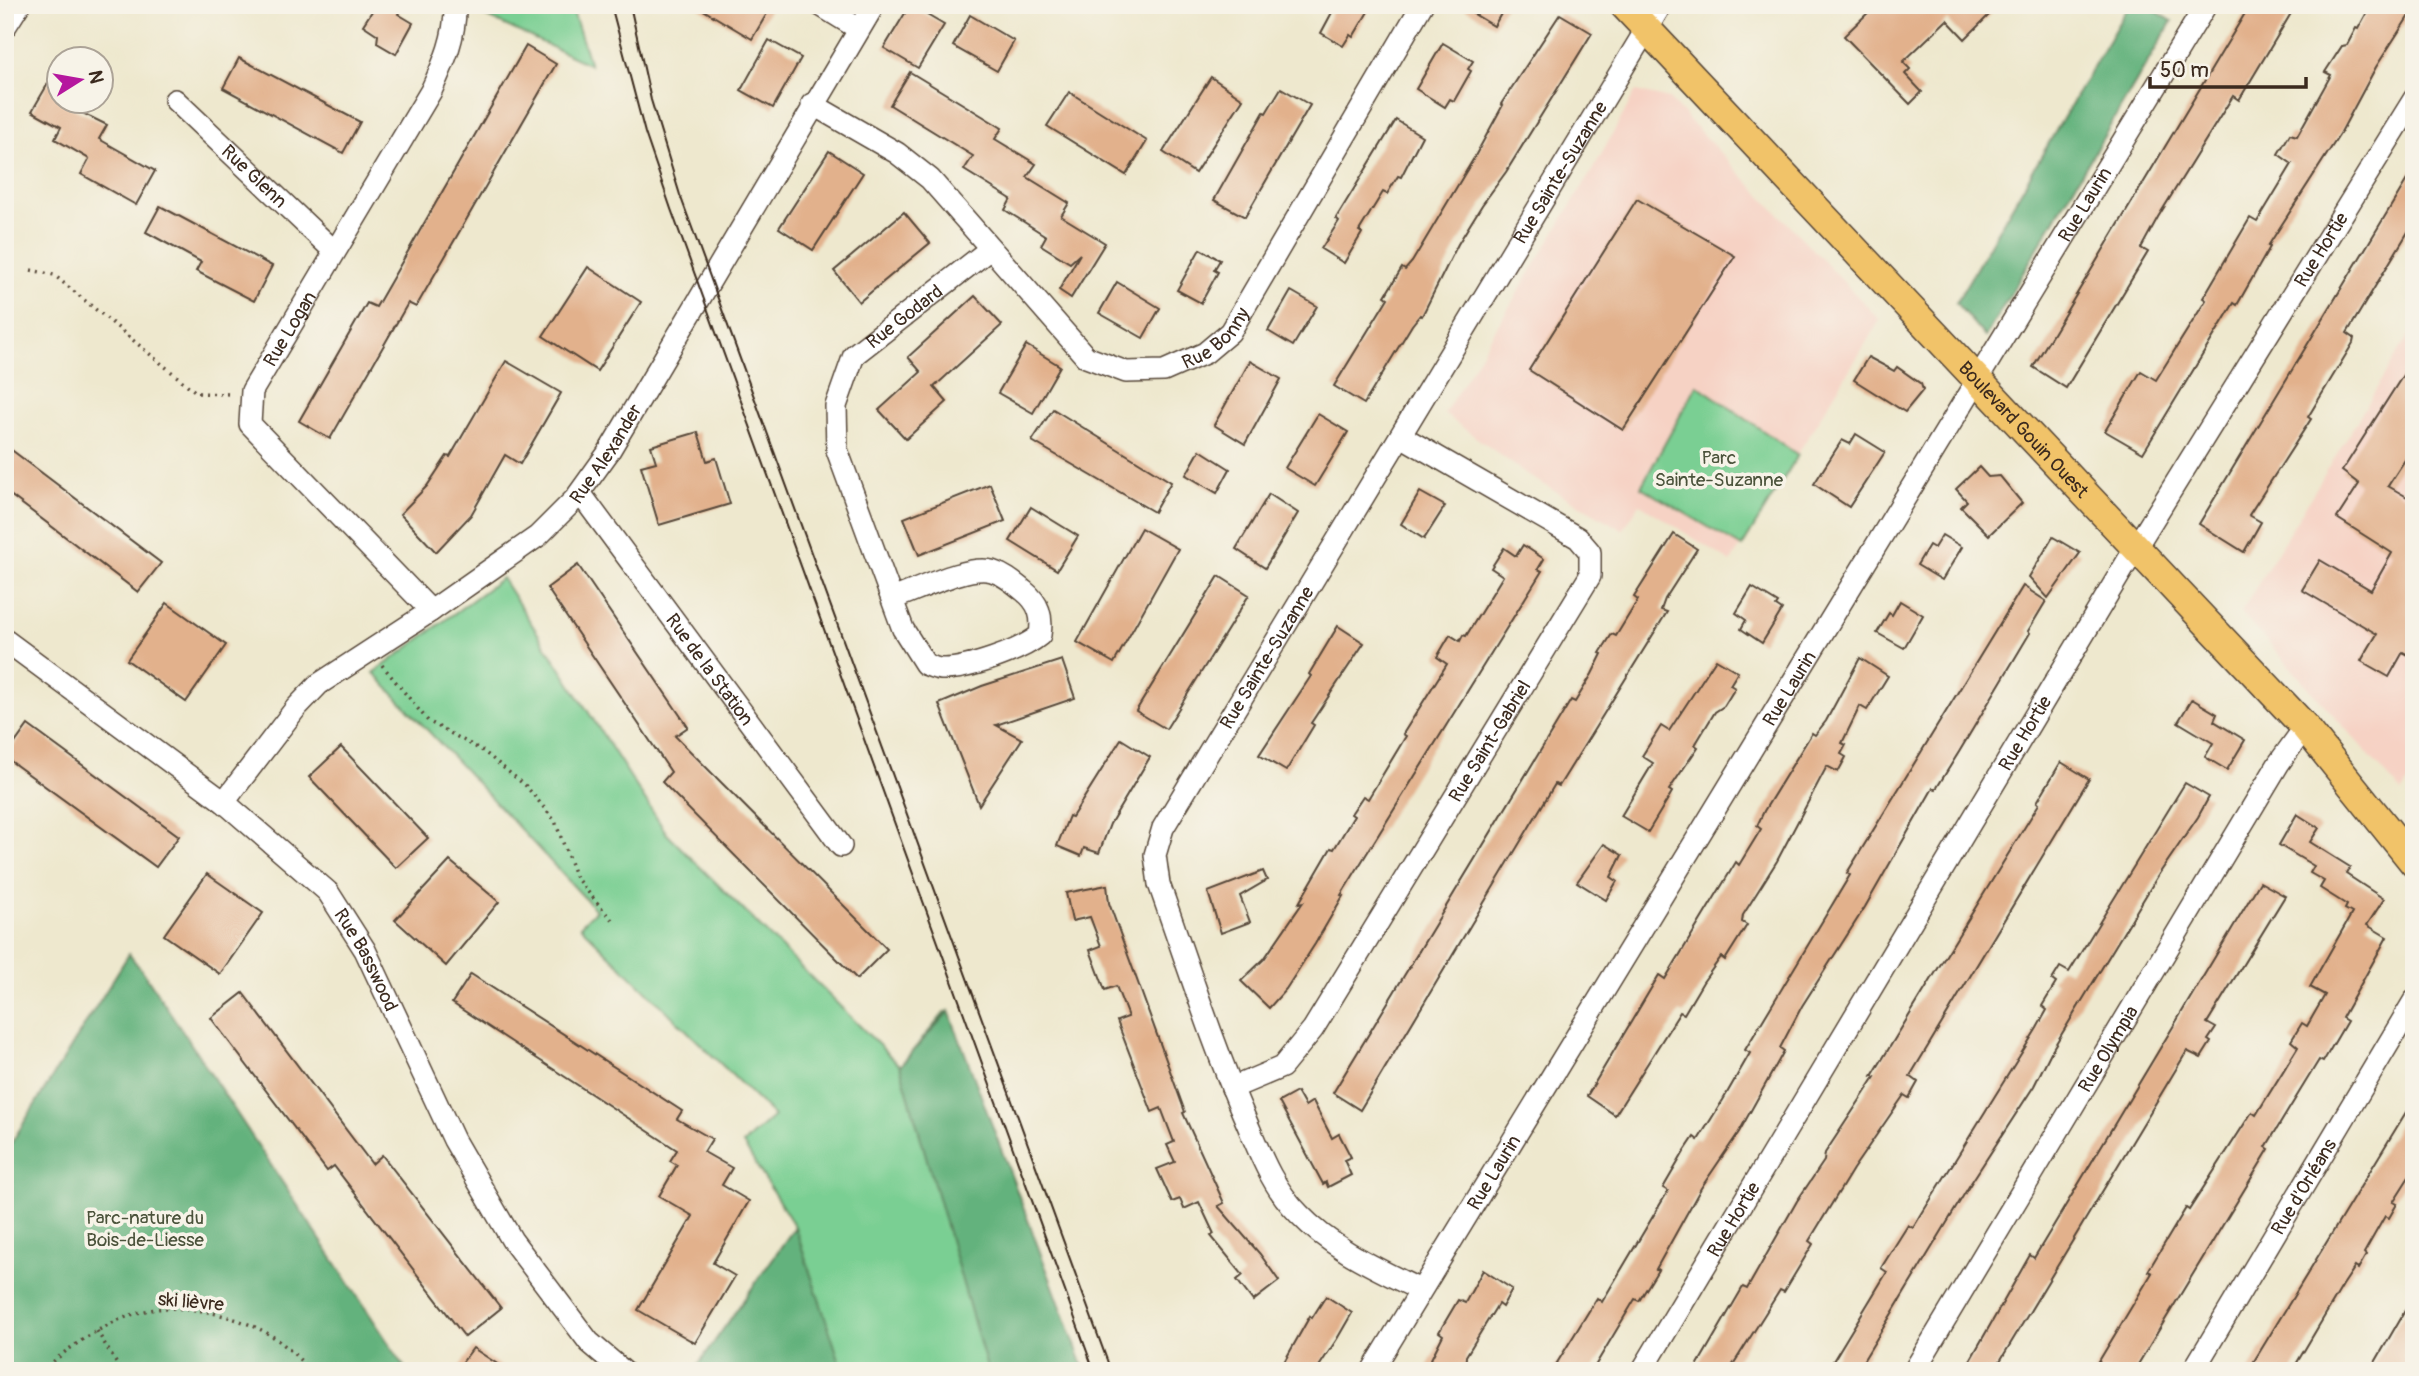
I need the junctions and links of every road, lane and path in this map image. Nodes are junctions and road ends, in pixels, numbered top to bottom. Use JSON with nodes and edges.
{"nodes":[{"id":1,"x":19,"y":5,"type":"edge"},
{"id":2,"x":455,"y":5,"type":"edge"},
{"id":3,"x":820,"y":5,"type":"edge"},
{"id":4,"x":874,"y":5,"type":"edge"},
{"id":5,"x":1422,"y":5,"type":"edge"},
{"id":6,"x":1624,"y":5,"type":"edge"},
{"id":7,"x":2206,"y":5,"type":"edge"},
{"id":8,"x":1654,"y":17,"type":"edge"},
{"id":9,"x":5,"y":27,"type":"edge"},
{"id":10,"x":859,"y":29,"type":"junction"},
{"id":11,"x":2414,"y":99,"type":"edge"},
{"id":12,"x":175,"y":100,"type":"dead end"},
{"id":13,"x":812,"y":104,"type":"junction"},
{"id":14,"x":990,"y":249,"type":"junction"},
{"id":15,"x":334,"y":251,"type":"junction"},
{"id":16,"x":31,"y":270,"type":"dead end"},
{"id":17,"x":1977,"y":379,"type":"junction"},
{"id":18,"x":252,"y":391,"type":"junction"},
{"id":19,"x":1401,"y":436,"type":"junction"},
{"id":20,"x":580,"y":493,"type":"junction"},
{"id":21,"x":2136,"y":547,"type":"junction"},
{"id":22,"x":892,"y":599,"type":"junction"},
{"id":23,"x":431,"y":611,"type":"junction"},
{"id":24,"x":6,"y":643,"type":"edge"},
{"id":25,"x":370,"y":650,"type":"junction"},
{"id":26,"x":2305,"y":727,"type":"junction"},
{"id":27,"x":225,"y":802,"type":"junction"},
{"id":28,"x":841,"y":846,"type":"dead end"},
{"id":29,"x":2414,"y":863,"type":"edge"},
{"id":30,"x":612,"y":920,"type":"dead end"},
{"id":31,"x":2414,"y":1001,"type":"edge"},
{"id":32,"x":1232,"y":1088,"type":"junction"},
{"id":33,"x":1420,"y":1290,"type":"junction"},
{"id":34,"x":97,"y":1331,"type":"junction"},
{"id":35,"x":43,"y":1371,"type":"edge"},
{"id":36,"x":121,"y":1371,"type":"edge"},
{"id":37,"x":312,"y":1371,"type":"edge"},
{"id":38,"x":623,"y":1371,"type":"edge"},
{"id":39,"x":1372,"y":1371,"type":"edge"},
{"id":40,"x":1642,"y":1371,"type":"edge"},
{"id":41,"x":1914,"y":1371,"type":"edge"},
{"id":42,"x":2193,"y":1371,"type":"edge"}],
"edges":[{"from":1,"to":9,"type":"street"},
{"from":2,"to":15,"type":"street","name":"Rue Logan"},
{"from":3,"to":10,"type":"street"},
{"from":4,"to":10,"type":"street","name":"Rue Alexander"},
{"from":5,"to":14,"type":"street","name":"Rue Bonny"},
{"from":6,"to":8,"type":"main road","name":"Boulevard Gouin Ouest"},
{"from":7,"to":17,"type":"street","name":"Rue Laurin"},
{"from":8,"to":17,"type":"main road","name":"Boulevard Gouin Ouest"},
{"from":8,"to":19,"type":"street","name":"Rue Sainte-Suzanne"},
{"from":10,"to":13,"type":"street","name":"Rue Alexander"},
{"from":11,"to":21,"type":"street","name":"Rue Hortie"},
{"from":12,"to":15,"type":"street","name":"Rue Glenn"},
{"from":13,"to":14,"type":"street","name":"Rue Bonny"},
{"from":13,"to":20,"type":"street","name":"Rue Alexander"},
{"from":14,"to":22,"type":"street","name":"Rue Godard"},
{"from":15,"to":18,"type":"street","name":"Rue Logan"},
{"from":16,"to":18,"type":"path"},
{"from":17,"to":21,"type":"main road","name":"Boulevard Gouin Ouest"},
{"from":17,"to":33,"type":"street","name":"Rue Laurin"},
{"from":18,"to":23,"type":"street","name":"Rue Logan"},
{"from":19,"to":32,"type":"street","name":"Rue Sainte-Suzanne"},
{"from":19,"to":32,"type":"street","name":"Rue Saint-Gabriel"},
{"from":20,"to":23,"type":"street","name":"Rue Alexander"},
{"from":20,"to":28,"type":"street","name":"Rue de la Station"},
{"from":21,"to":26,"type":"main road","name":"Boulevard Gouin Ouest"},
{"from":21,"to":40,"type":"street","name":"Rue Hortie"},
{"from":22,"to":22,"type":"street","name":"Rue Godard"},
{"from":23,"to":25,"type":"street","name":"Rue Alexander"},
{"from":24,"to":27,"type":"street","name":"Rue Basswood"},
{"from":25,"to":27,"type":"street","name":"Rue Alexander"},
{"from":25,"to":30,"type":"path"},
{"from":26,"to":29,"type":"main road","name":"Boulevard Gouin Ouest"},
{"from":26,"to":41,"type":"street","name":"Rue Olympia"},
{"from":27,"to":38,"type":"street","name":"Rue Basswood"},
{"from":31,"to":42,"type":"street","name":"Rue d'Orléans"},
{"from":32,"to":33,"type":"street","name":"Rue Sainte-Suzanne"},
{"from":33,"to":39,"type":"street","name":"Rue Laurin"},
{"from":34,"to":35,"type":"path","name":"ski lièvre"},
{"from":34,"to":36,"type":"path"},
{"from":34,"to":37,"type":"path","name":"ski lièvre"}]}
